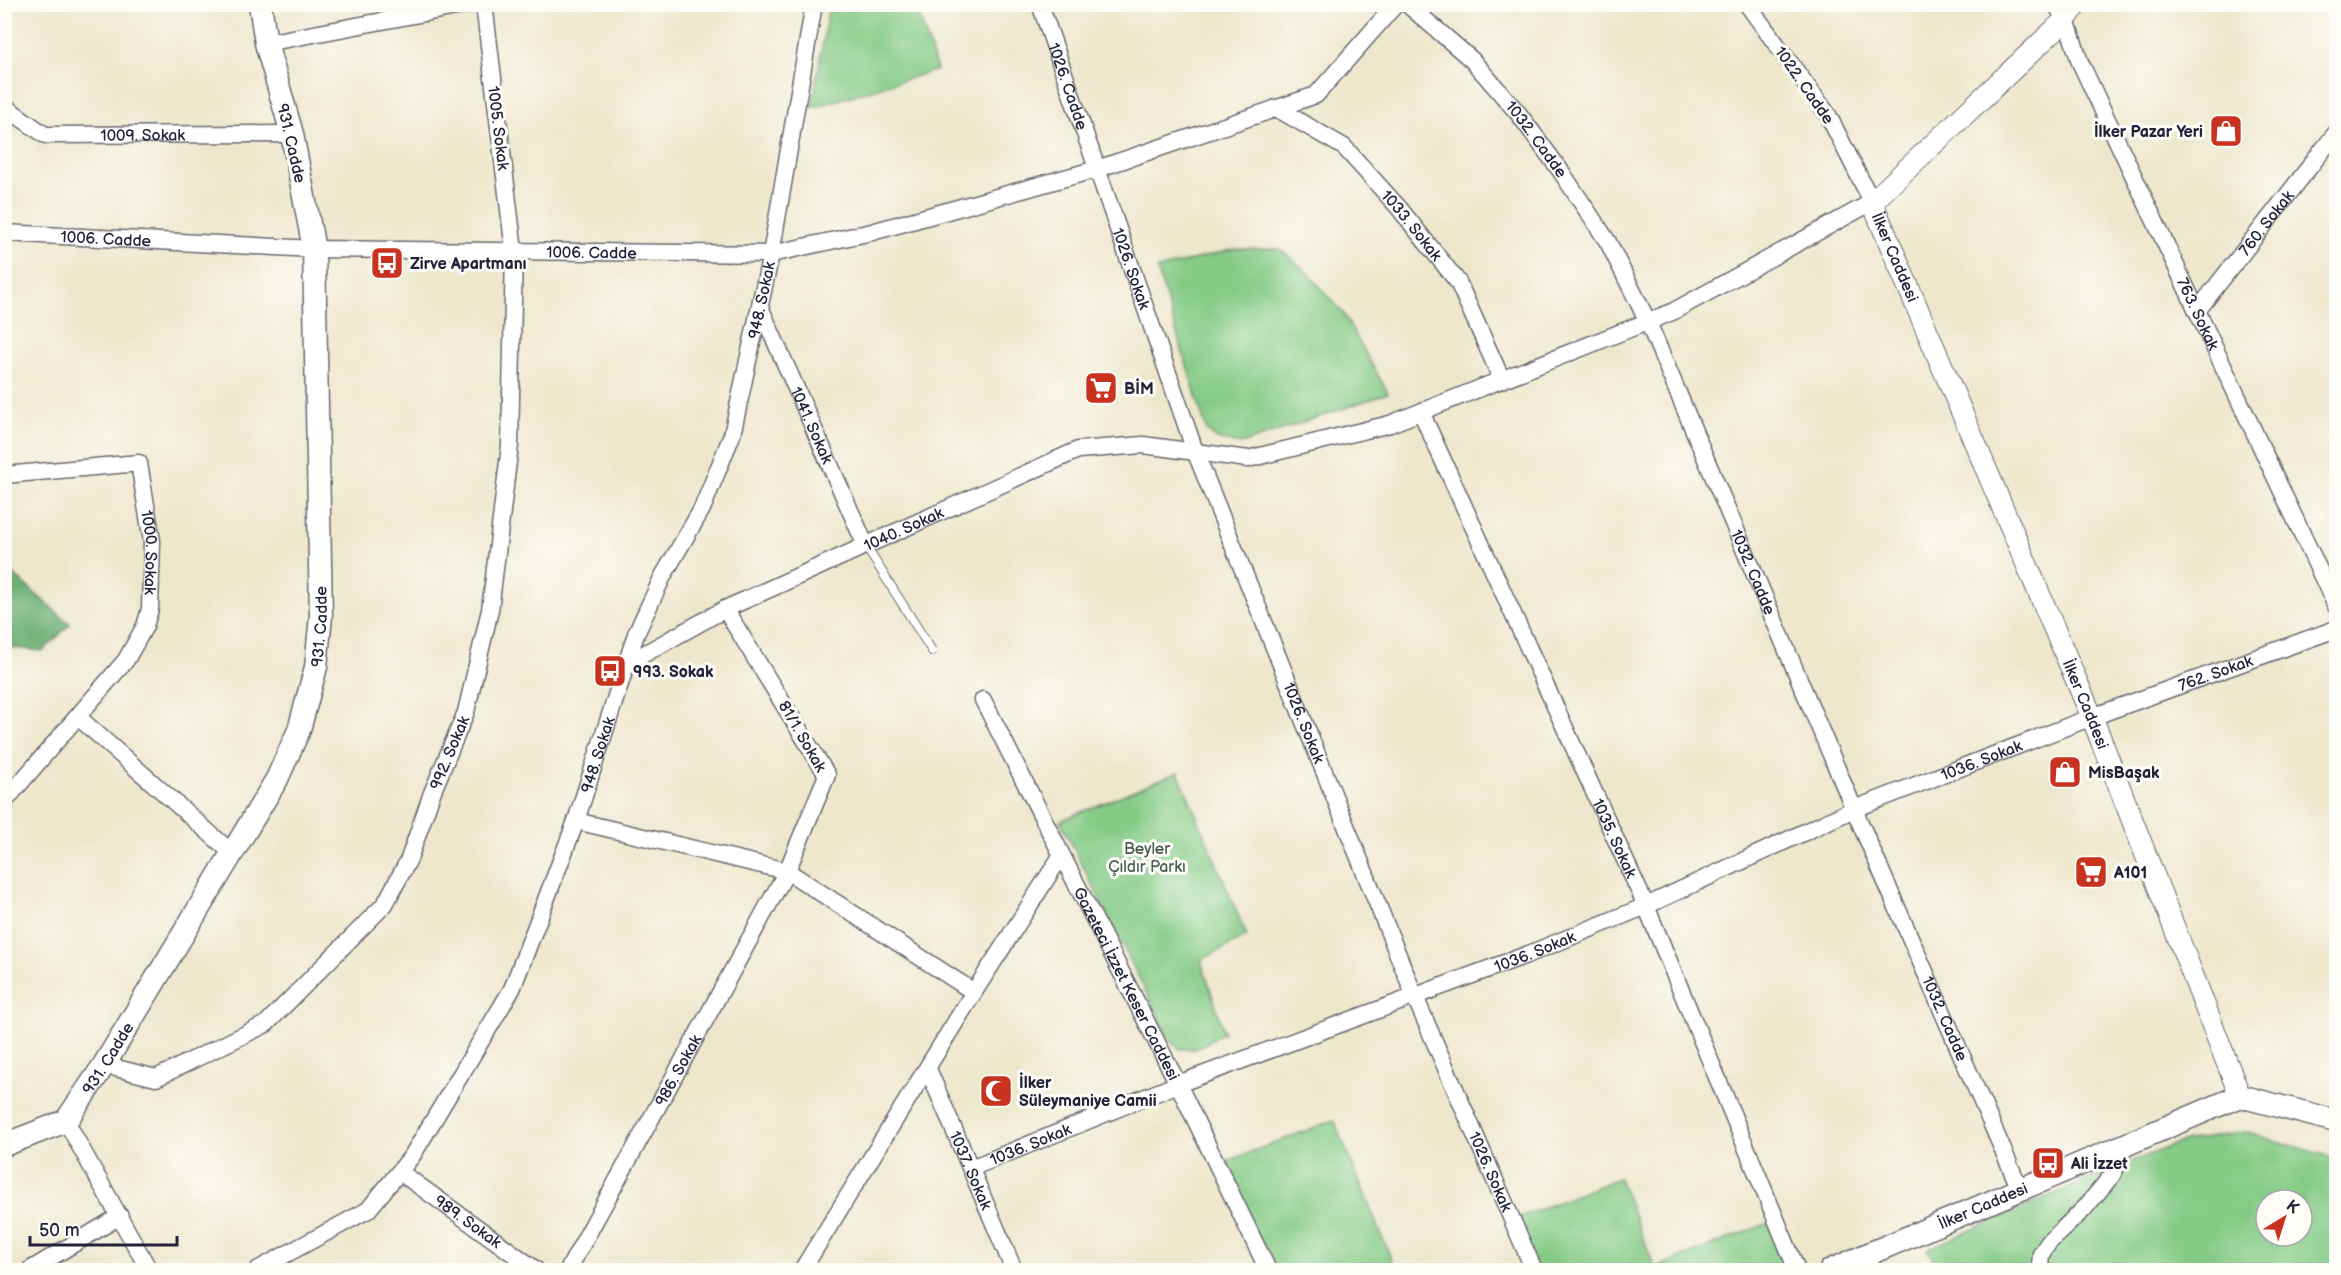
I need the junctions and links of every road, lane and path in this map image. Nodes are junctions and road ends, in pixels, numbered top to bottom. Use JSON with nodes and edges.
{"nodes":[{"id":1,"x":260,"y":4,"type":"edge"},
{"id":2,"x":472,"y":4,"type":"edge"},
{"id":3,"x":484,"y":4,"type":"edge"},
{"id":4,"x":814,"y":4,"type":"edge"},
{"id":5,"x":1040,"y":4,"type":"edge"},
{"id":6,"x":1396,"y":4,"type":"edge"},
{"id":7,"x":1407,"y":4,"type":"edge"},
{"id":8,"x":1748,"y":4,"type":"edge"},
{"id":9,"x":2066,"y":9,"type":"edge"},
{"id":10,"x":384,"y":13,"type":"edge"},
{"id":11,"x":266,"y":43,"type":"junction"},
{"id":12,"x":4,"y":106,"type":"edge"},
{"id":13,"x":1276,"y":108,"type":"junction"},
{"id":14,"x":2337,"y":133,"type":"edge"},
{"id":15,"x":292,"y":134,"type":"junction"},
{"id":16,"x":1097,"y":169,"type":"junction"},
{"id":17,"x":1872,"y":202,"type":"junction"},
{"id":18,"x":4,"y":233,"type":"edge"},
{"id":19,"x":314,"y":249,"type":"junction"},
{"id":20,"x":514,"y":251,"type":"junction"},
{"id":21,"x":771,"y":254,"type":"junction"},
{"id":22,"x":760,"y":307,"type":"junction"},
{"id":23,"x":2197,"y":311,"type":"junction"},
{"id":24,"x":1648,"y":322,"type":"junction"},
{"id":25,"x":1502,"y":380,"type":"junction"},
{"id":26,"x":1421,"y":412,"type":"junction"},
{"id":27,"x":1195,"y":451,"type":"junction"},
{"id":28,"x":4,"y":475,"type":"edge"},
{"id":29,"x":865,"y":544,"type":"junction"},
{"id":30,"x":2337,"y":606,"type":"edge"},
{"id":31,"x":725,"y":609,"type":"junction"},
{"id":32,"x":2337,"y":630,"type":"edge"},
{"id":33,"x":932,"y":651,"type":"dead end"},
{"id":34,"x":626,"y":664,"type":"junction"},
{"id":35,"x":983,"y":700,"type":"dead end"},
{"id":36,"x":78,"y":717,"type":"junction"},
{"id":37,"x":2092,"y":717,"type":"junction"},
{"id":38,"x":4,"y":802,"type":"edge"},
{"id":39,"x":1854,"y":809,"type":"junction"},
{"id":40,"x":576,"y":821,"type":"junction"},
{"id":41,"x":232,"y":853,"type":"junction"},
{"id":42,"x":1061,"y":856,"type":"junction"},
{"id":43,"x":787,"y":871,"type":"junction"},
{"id":44,"x":1646,"y":906,"type":"junction"},
{"id":45,"x":974,"y":992,"type":"junction"},
{"id":46,"x":1415,"y":997,"type":"junction"},
{"id":47,"x":104,"y":1065,"type":"junction"},
{"id":48,"x":928,"y":1068,"type":"junction"},
{"id":49,"x":1178,"y":1084,"type":"junction"},
{"id":50,"x":2240,"y":1096,"type":"junction"},
{"id":51,"x":66,"y":1121,"type":"junction"},
{"id":52,"x":2337,"y":1121,"type":"edge"},
{"id":53,"x":2126,"y":1144,"type":"junction"},
{"id":54,"x":4,"y":1145,"type":"edge"},
{"id":55,"x":971,"y":1168,"type":"junction"},
{"id":56,"x":400,"y":1172,"type":"junction"},
{"id":57,"x":2020,"y":1189,"type":"junction"},
{"id":58,"x":120,"y":1216,"type":"junction"},
{"id":59,"x":30,"y":1270,"type":"edge"},
{"id":60,"x":149,"y":1270,"type":"edge"},
{"id":61,"x":257,"y":1270,"type":"edge"},
{"id":62,"x":536,"y":1270,"type":"edge"},
{"id":63,"x":568,"y":1270,"type":"edge"},
{"id":64,"x":802,"y":1270,"type":"edge"},
{"id":65,"x":1014,"y":1270,"type":"edge"},
{"id":66,"x":1268,"y":1270,"type":"edge"},
{"id":67,"x":1534,"y":1270,"type":"edge"},
{"id":68,"x":1797,"y":1270,"type":"edge"},
{"id":69,"x":1832,"y":1270,"type":"edge"},
{"id":70,"x":2042,"y":1270,"type":"edge"}],
"edges":[{"from":1,"to":11,"type":"main road","name":"931. Cadde"},
{"from":2,"to":10,"type":"street"},
{"from":3,"to":20,"type":"street","name":"1005. Sokak"},
{"from":4,"to":21,"type":"street","name":"948. Sokak"},
{"from":5,"to":16,"type":"street","name":"1026. Cadde"},
{"from":6,"to":13,"type":"street"},
{"from":7,"to":24,"type":"street","name":"1032. Cadde"},
{"from":8,"to":17,"type":"street","name":"1022. Cadde"},
{"from":9,"to":17,"type":"street","name":"İlker Caddesi"},
{"from":9,"to":23,"type":"street","name":"763. Sokak"},
{"from":10,"to":11,"type":"street"},
{"from":11,"to":15,"type":"main road","name":"931. Cadde"},
{"from":12,"to":15,"type":"street","name":"1009. Sokak"},
{"from":13,"to":16,"type":"street"},
{"from":13,"to":25,"type":"street","name":"1033. Sokak"},
{"from":14,"to":23,"type":"street","name":"760. Sokak"},
{"from":15,"to":19,"type":"main road","name":"931. Cadde"},
{"from":16,"to":21,"type":"street","name":"1006. Cadde"},
{"from":16,"to":27,"type":"street","name":"1026. Sokak"},
{"from":17,"to":24,"type":"street","name":"1040. Sokak"},
{"from":17,"to":37,"type":"street","name":"İlker Caddesi"},
{"from":18,"to":19,"type":"street","name":"1006. Cadde"},
{"from":19,"to":20,"type":"street","name":"1006. Cadde"},
{"from":19,"to":41,"type":"main road","name":"931. Cadde"},
{"from":20,"to":21,"type":"street","name":"1006. Cadde"},
{"from":20,"to":47,"type":"street","name":"992. Sokak"},
{"from":21,"to":22,"type":"street","name":"948. Sokak"},
{"from":22,"to":29,"type":"street","name":"1041. Sokak"},
{"from":22,"to":34,"type":"street","name":"948. Sokak"},
{"from":23,"to":30,"type":"street","name":"763. Sokak"},
{"from":24,"to":25,"type":"street","name":"1040. Sokak"},
{"from":24,"to":39,"type":"street","name":"1032. Cadde"},
{"from":25,"to":26,"type":"street","name":"1040. Sokak"},
{"from":26,"to":27,"type":"street","name":"1040. Sokak"},
{"from":26,"to":44,"type":"street","name":"1035. Sokak"},
{"from":27,"to":29,"type":"street","name":"1040. Sokak"},
{"from":27,"to":46,"type":"street","name":"1026. Sokak"},
{"from":28,"to":36,"type":"street","name":"1000. Sokak"},
{"from":29,"to":31,"type":"street","name":"1040. Sokak"},
{"from":29,"to":33,"type":"lane"},
{"from":31,"to":34,"type":"street","name":"1040. Sokak"},
{"from":31,"to":43,"type":"street","name":"81/1. Sokak"},
{"from":32,"to":37,"type":"street","name":"762. Sokak"},
{"from":34,"to":40,"type":"street","name":"948. Sokak"},
{"from":35,"to":42,"type":"street","name":"Gazeteci İzzet Keser Caddesi"},
{"from":36,"to":38,"type":"street","name":"1000. Sokak"},
{"from":36,"to":41,"type":"street"},
{"from":37,"to":39,"type":"street","name":"1036. Sokak"},
{"from":37,"to":50,"type":"street","name":"İlker Caddesi"},
{"from":39,"to":44,"type":"street","name":"1036. Sokak"},
{"from":39,"to":57,"type":"street","name":"1032. Cadde"},
{"from":40,"to":43,"type":"street"},
{"from":40,"to":56,"type":"street","name":"948. Sokak"},
{"from":41,"to":47,"type":"main road","name":"931. Cadde"},
{"from":42,"to":45,"type":"street"},
{"from":42,"to":49,"type":"street","name":"Gazeteci İzzet Keser Caddesi"},
{"from":43,"to":45,"type":"street"},
{"from":43,"to":63,"type":"street","name":"986. Sokak"},
{"from":44,"to":46,"type":"street","name":"1036. Sokak"},
{"from":44,"to":68,"type":"street","name":"1035. Sokak"},
{"from":45,"to":48,"type":"street"},
{"from":46,"to":49,"type":"street","name":"1036. Sokak"},
{"from":46,"to":67,"type":"street","name":"1026. Sokak"},
{"from":47,"to":51,"type":"main road","name":"931. Cadde"},
{"from":48,"to":55,"type":"street","name":"1037. Sokak"},
{"from":48,"to":64,"type":"street"},
{"from":49,"to":55,"type":"street","name":"1036. Sokak"},
{"from":49,"to":66,"type":"street","name":"Gazeteci İzzet Keser Caddesi"},
{"from":50,"to":52,"type":"main road"},
{"from":50,"to":53,"type":"main road","name":"İlker Caddesi"},
{"from":51,"to":54,"type":"main road"},
{"from":51,"to":58,"type":"street"},
{"from":53,"to":57,"type":"main road","name":"İlker Caddesi"},
{"from":53,"to":70,"type":"street"},
{"from":55,"to":65,"type":"street","name":"1037. Sokak"},
{"from":56,"to":61,"type":"street","name":"948. Sokak"},
{"from":56,"to":62,"type":"street","name":"989. Sokak"},
{"from":57,"to":69,"type":"main road","name":"İlker Caddesi"},
{"from":58,"to":59,"type":"street"},
{"from":58,"to":60,"type":"street"}]}
